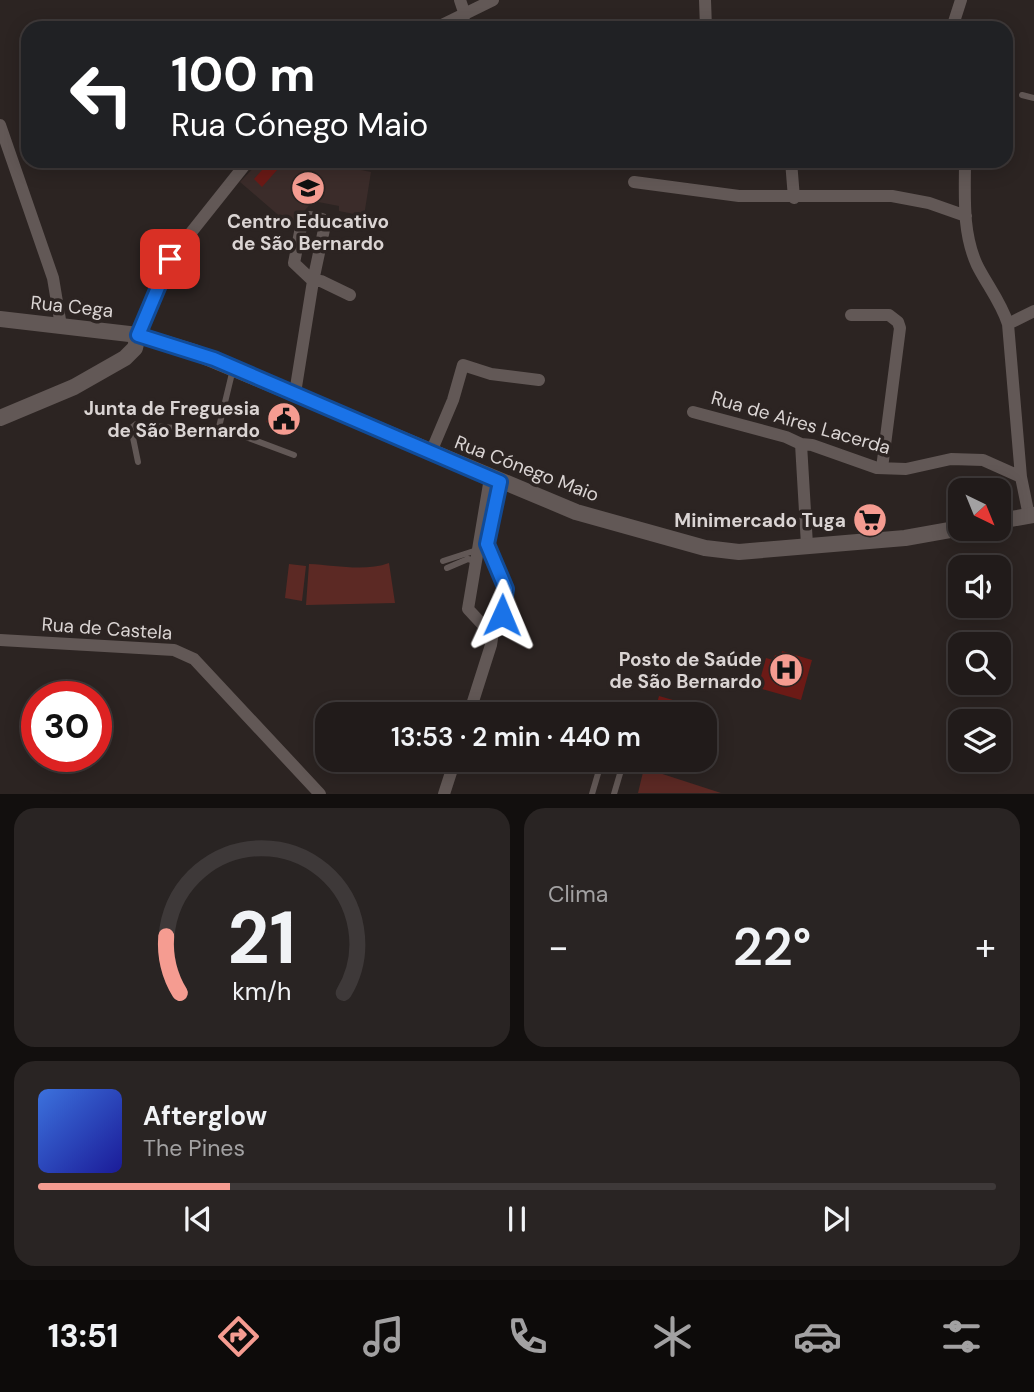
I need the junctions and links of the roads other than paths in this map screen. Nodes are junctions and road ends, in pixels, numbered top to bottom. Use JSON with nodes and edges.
{"nodes":[{"id":1,"x":460,"y":0,"type":"edge"},
{"id":2,"x":493,"y":0,"type":"edge"},
{"id":3,"x":705,"y":0,"type":"edge"},
{"id":4,"x":961,"y":0,"type":"edge"},
{"id":5,"x":465,"y":15,"type":"junction"},
{"id":6,"x":452,"y":21,"type":"edge"},
{"id":7,"x":706,"y":21,"type":"edge"},
{"id":8,"x":954,"y":21,"type":"edge"},
{"id":9,"x":1022,"y":95,"type":"dead end"},
{"id":10,"x":1034,"y":98,"type":"edge"},
{"id":11,"x":0,"y":125,"type":"edge"},
{"id":12,"x":242,"y":168,"type":"edge"},
{"id":13,"x":792,"y":168,"type":"edge"},
{"id":14,"x":965,"y":168,"type":"edge"},
{"id":15,"x":634,"y":182,"type":"dead end"},
{"id":16,"x":794,"y":198,"type":"junction"},
{"id":17,"x":966,"y":216,"type":"junction"},
{"id":18,"x":350,"y":295,"type":"dead end"},
{"id":19,"x":1034,"y":311,"type":"edge"},
{"id":20,"x":851,"y":315,"type":"dead end"},
{"id":21,"x":0,"y":319,"type":"edge"},
{"id":22,"x":1008,"y":324,"type":"junction"},
{"id":23,"x":61,"y":326,"type":"junction"},
{"id":24,"x":138,"y":335,"type":"junction"},
{"id":25,"x":166,"y":344,"type":"junction"},
{"id":26,"x":125,"y":358,"type":"junction"},
{"id":27,"x":233,"y":368,"type":"junction"},
{"id":28,"x":539,"y":380,"type":"dead end"},
{"id":29,"x":295,"y":393,"type":"junction"},
{"id":30,"x":693,"y":412,"type":"dead end"},
{"id":31,"x":0,"y":418,"type":"edge"},
{"id":32,"x":219,"y":427,"type":"junction"},
{"id":33,"x":801,"y":444,"type":"junction"},
{"id":34,"x":431,"y":452,"type":"junction"},
{"id":35,"x":294,"y":455,"type":"dead end"},
{"id":36,"x":138,"y":462,"type":"dead end"},
{"id":37,"x":882,"y":468,"type":"junction"},
{"id":38,"x":1021,"y":477,"type":"junction"},
{"id":39,"x":495,"y":480,"type":"junction"},
{"id":40,"x":1032,"y":516,"type":"edge"},
{"id":41,"x":1012,"y":519,"type":"edge"},
{"id":42,"x":948,"y":530,"type":"edge"},
{"id":43,"x":807,"y":545,"type":"junction"},
{"id":44,"x":476,"y":556,"type":"junction"},
{"id":45,"x":443,"y":561,"type":"dead end"},
{"id":46,"x":447,"y":569,"type":"dead end"},
{"id":47,"x":494,"y":625,"type":"junction"},
{"id":48,"x":0,"y":640,"type":"edge"},
{"id":49,"x":473,"y":702,"type":"edge"},
{"id":50,"x":451,"y":772,"type":"edge"},
{"id":51,"x":598,"y":772,"type":"edge"},
{"id":52,"x":620,"y":772,"type":"edge"},
{"id":53,"x":320,"y":793,"type":"edge"},
{"id":54,"x":444,"y":793,"type":"edge"},
{"id":55,"x":592,"y":793,"type":"edge"},
{"id":56,"x":614,"y":793,"type":"edge"}],
"edges":[{"from":1,"to":5,"type":"street"},
{"from":2,"to":5,"type":"street"},
{"from":3,"to":7,"type":"street"},
{"from":4,"to":8,"type":"street"},
{"from":5,"to":6,"type":"street"},
{"from":9,"to":10,"type":"lane"},
{"from":11,"to":23,"type":"street"},
{"from":12,"to":24,"type":"street"},
{"from":13,"to":16,"type":"street"},
{"from":14,"to":17,"type":"street"},
{"from":15,"to":16,"type":"street"},
{"from":16,"to":17,"type":"street"},
{"from":17,"to":22,"type":"street"},
{"from":18,"to":29,"type":"street"},
{"from":19,"to":22,"type":"street"},
{"from":20,"to":37,"type":"street"},
{"from":21,"to":23,"type":"main road","name":"Rua Cega"},
{"from":22,"to":38,"type":"street"},
{"from":23,"to":24,"type":"main road","name":"Rua Cega"},
{"from":24,"to":25,"type":"main road","name":"Rua Cónego Maio"},
{"from":24,"to":26,"type":"main road"},
{"from":25,"to":26,"type":"main road"},
{"from":25,"to":27,"type":"main road","name":"Rua Cónego Maio"},
{"from":26,"to":31,"type":"main road"},
{"from":27,"to":29,"type":"main road","name":"Rua Cónego Maio"},
{"from":27,"to":32,"type":"lane"},
{"from":28,"to":34,"type":"street"},
{"from":29,"to":34,"type":"main road","name":"Rua Cónego Maio"},
{"from":30,"to":33,"type":"street","name":"Rua de Aires Lacerda"},
{"from":32,"to":35,"type":"lane"},
{"from":32,"to":36,"type":"lane"},
{"from":33,"to":37,"type":"street","name":"Rua de Aires Lacerda"},
{"from":33,"to":43,"type":"street"},
{"from":34,"to":39,"type":"main road","name":"Rua Cónego Maio"},
{"from":37,"to":38,"type":"street","name":"Rua de Aires Lacerda"},
{"from":38,"to":40,"type":"street"},
{"from":39,"to":43,"type":"main road","name":"Rua Cónego Maio"},
{"from":39,"to":44,"type":"street"},
{"from":39,"to":47,"type":"street"},
{"from":40,"to":41,"type":"main road"},
{"from":42,"to":43,"type":"main road","name":"Rua Cónego Maio"},
{"from":44,"to":45,"type":"lane"},
{"from":44,"to":46,"type":"lane"},
{"from":44,"to":47,"type":"street"},
{"from":47,"to":49,"type":"street"},
{"from":48,"to":53,"type":"street","name":"Rua de Castela"},
{"from":50,"to":54,"type":"street"},
{"from":51,"to":55,"type":"lane"},
{"from":52,"to":56,"type":"lane"}]}
